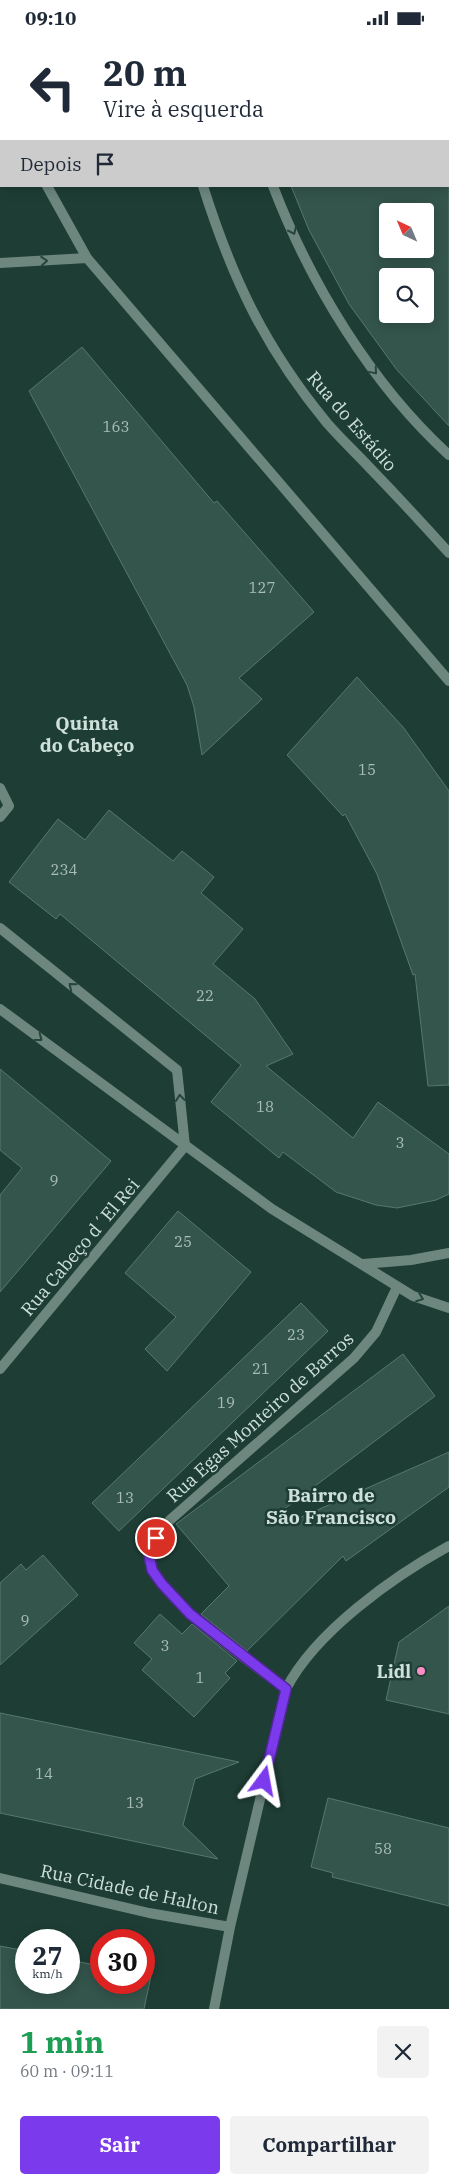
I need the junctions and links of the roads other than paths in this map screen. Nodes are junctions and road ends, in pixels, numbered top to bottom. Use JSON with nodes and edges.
{"nodes":[{"id":1,"x":48,"y":187,"type":"edge"},
{"id":2,"x":203,"y":187,"type":"edge"},
{"id":3,"x":273,"y":187,"type":"edge"},
{"id":4,"x":87,"y":258,"type":"junction"},
{"id":5,"x":0,"y":263,"type":"edge"},
{"id":6,"x":449,"y":455,"type":"edge"},
{"id":7,"x":449,"y":553,"type":"edge"},
{"id":8,"x":449,"y":681,"type":"edge"},
{"id":9,"x":0,"y":788,"type":"edge"},
{"id":10,"x":0,"y":817,"type":"edge"},
{"id":11,"x":0,"y":928,"type":"edge"},
{"id":12,"x":0,"y":1009,"type":"edge"},
{"id":13,"x":185,"y":1146,"type":"junction"},
{"id":14,"x":449,"y":1253,"type":"edge"},
{"id":15,"x":363,"y":1264,"type":"junction"},
{"id":16,"x":397,"y":1287,"type":"junction"},
{"id":17,"x":449,"y":1308,"type":"edge"},
{"id":18,"x":0,"y":1369,"type":"edge"},
{"id":19,"x":449,"y":1545,"type":"edge"},
{"id":20,"x":286,"y":1689,"type":"junction"},
{"id":21,"x":0,"y":1878,"type":"edge"},
{"id":22,"x":230,"y":1927,"type":"junction"},
{"id":23,"x":214,"y":2009,"type":"edge"}],
"edges":[{"from":1,"to":4,"type":"street"},
{"from":2,"to":7,"type":"street","name":"Rua do Estádio"},
{"from":3,"to":6,"type":"street","one_way":true},
{"from":5,"to":4,"type":"street","one_way":true},
{"from":4,"to":8,"type":"street"},
{"from":9,"to":10,"type":"street"},
{"from":13,"to":11,"type":"street","one_way":true},
{"from":12,"to":13,"type":"street","one_way":true},
{"from":13,"to":15,"type":"street"},
{"from":13,"to":18,"type":"street","name":"Rua Cabeço d´El Rei"},
{"from":14,"to":15,"type":"street"},
{"from":15,"to":16,"type":"street"},
{"from":16,"to":17,"type":"street","one_way":true},
{"from":16,"to":20,"type":"street","name":"Rua Egas Monteiro de Barros"},
{"from":19,"to":20,"type":"street"},
{"from":20,"to":22,"type":"street"},
{"from":21,"to":22,"type":"street","name":"Rua Cidade de Halton"},
{"from":22,"to":23,"type":"street","name":"Rua Cidade de Halton"}]}
